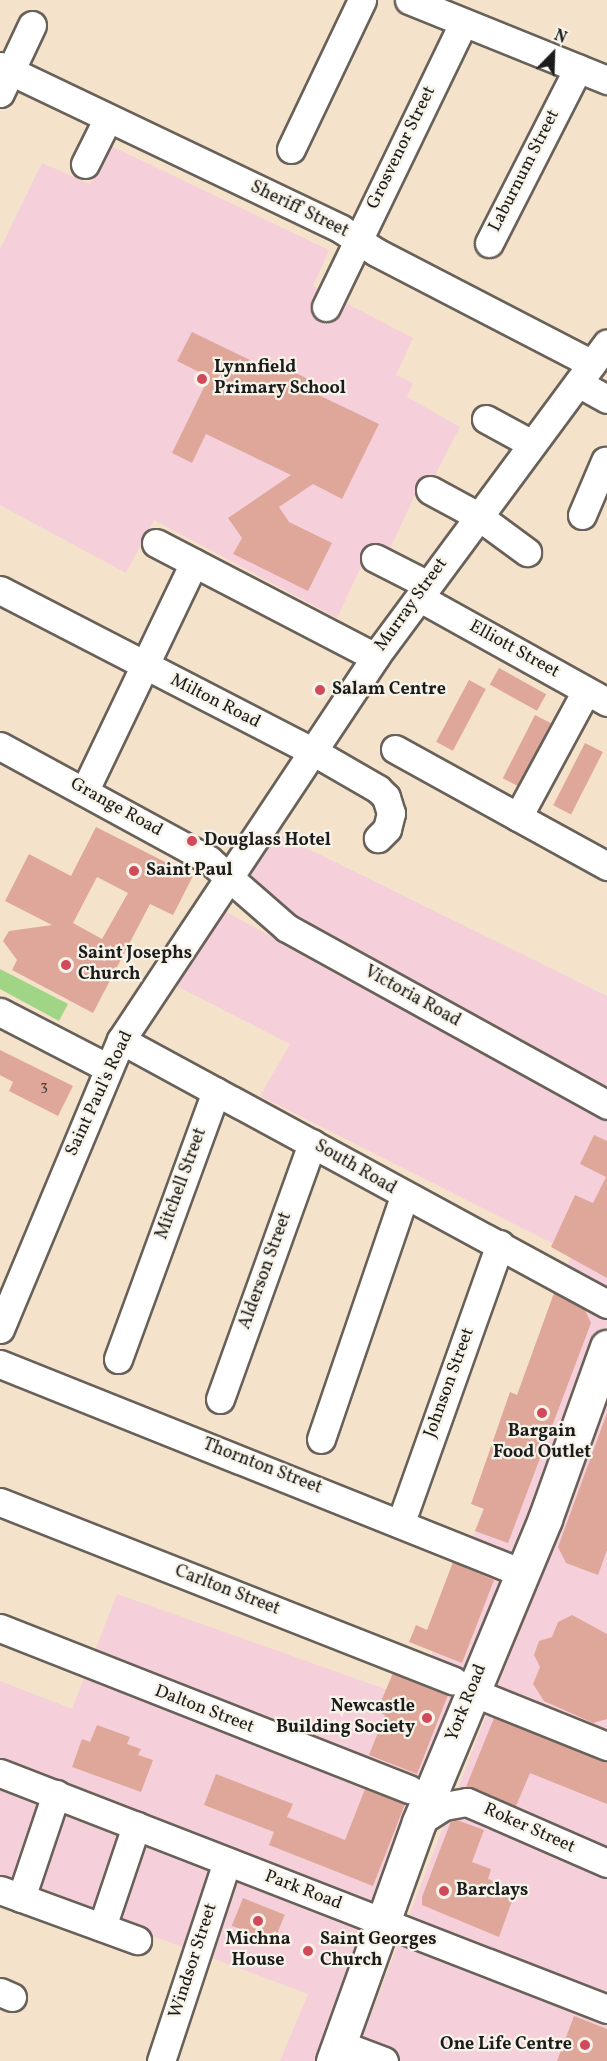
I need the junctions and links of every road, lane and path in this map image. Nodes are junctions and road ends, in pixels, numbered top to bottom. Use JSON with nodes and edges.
{"nodes":[{"id":1,"x":362,"y":0,"type":"edge"},
{"id":2,"x":410,"y":0,"type":"edge"},
{"id":3,"x":464,"y":23,"type":"junction"},
{"id":4,"x":32,"y":25,"type":"dead end"},
{"id":5,"x":578,"y":68,"type":"junction"},
{"id":6,"x":4,"y":77,"type":"edge"},
{"id":7,"x":607,"y":80,"type":"edge"},
{"id":8,"x":108,"y":118,"type":"junction"},
{"id":9,"x":291,"y":149,"type":"dead end"},
{"id":10,"x":85,"y":164,"type":"dead end"},
{"id":11,"x":358,"y":239,"type":"junction"},
{"id":12,"x":489,"y":243,"type":"dead end"},
{"id":13,"x":326,"y":307,"type":"dead end"},
{"id":14,"x":592,"y":363,"type":"edge"},
{"id":15,"x":607,"y":399,"type":"edge"},
{"id":16,"x":486,"y":419,"type":"dead end"},
{"id":17,"x":532,"y":444,"type":"junction"},
{"id":18,"x":605,"y":462,"type":"dead end"},
{"id":19,"x":430,"y":490,"type":"dead end"},
{"id":20,"x":600,"y":492,"type":"edge"},
{"id":21,"x":582,"y":515,"type":"dead end"},
{"id":22,"x":478,"y":516,"type":"junction"},
{"id":23,"x":156,"y":543,"type":"dead end"},
{"id":24,"x":527,"y":552,"type":"dead end"},
{"id":25,"x":375,"y":558,"type":"dead end"},
{"id":26,"x":195,"y":563,"type":"junction"},
{"id":27,"x":0,"y":590,"type":"edge"},
{"id":28,"x":424,"y":591,"type":"junction"},
{"id":29,"x":375,"y":657,"type":"junction"},
{"id":30,"x":147,"y":668,"type":"junction"},
{"id":31,"x":597,"y":696,"type":"edge"},
{"id":32,"x":0,"y":746,"type":"edge"},
{"id":33,"x":394,"y":749,"type":"dead end"},
{"id":34,"x":314,"y":752,"type":"junction"},
{"id":35,"x":85,"y":790,"type":"junction"},
{"id":36,"x":518,"y":817,"type":"junction"},
{"id":37,"x":378,"y":838,"type":"dead end"},
{"id":38,"x":607,"y":866,"type":"edge"},
{"id":39,"x":228,"y":875,"type":"junction"},
{"id":40,"x":0,"y":1012,"type":"edge"},
{"id":41,"x":122,"y":1040,"type":"junction"},
{"id":42,"x":108,"y":1068,"type":"junction"},
{"id":43,"x":216,"y":1091,"type":"junction"},
{"id":44,"x":607,"y":1105,"type":"edge"},
{"id":45,"x":312,"y":1143,"type":"junction"},
{"id":46,"x":404,"y":1196,"type":"junction"},
{"id":47,"x":500,"y":1244,"type":"junction"},
{"id":48,"x":598,"y":1299,"type":"edge"},
{"id":49,"x":0,"y":1329,"type":"edge"},
{"id":50,"x":607,"y":1347,"type":"edge"},
{"id":51,"x":118,"y":1359,"type":"dead end"},
{"id":52,"x":0,"y":1364,"type":"edge"},
{"id":53,"x":220,"y":1399,"type":"dead end"},
{"id":54,"x":321,"y":1439,"type":"dead end"},
{"id":55,"x":0,"y":1502,"type":"edge"},
{"id":56,"x":401,"y":1522,"type":"junction"},
{"id":57,"x":522,"y":1573,"type":"junction"},
{"id":58,"x":0,"y":1628,"type":"edge"},
{"id":59,"x":462,"y":1685,"type":"junction"},
{"id":60,"x":607,"y":1746,"type":"edge"},
{"id":61,"x":0,"y":1773,"type":"edge"},
{"id":62,"x":409,"y":1789,"type":"dead end"},
{"id":63,"x":56,"y":1794,"type":"junction"},
{"id":64,"x":419,"y":1822,"type":"junction"},
{"id":65,"x":136,"y":1826,"type":"junction"},
{"id":66,"x":227,"y":1862,"type":"junction"},
{"id":67,"x":607,"y":1863,"type":"edge"},
{"id":68,"x":10,"y":1894,"type":"edge"},
{"id":69,"x":383,"y":1922,"type":"junction"},
{"id":70,"x":102,"y":1927,"type":"junction"},
{"id":71,"x":137,"y":1940,"type":"dead end"},
{"id":72,"x":607,"y":2009,"type":"edge"},
{"id":73,"x":336,"y":2052,"type":"edge"},
{"id":74,"x":161,"y":2061,"type":"edge"},
{"id":75,"x":384,"y":2061,"type":"edge"}],
"edges":[{"from":1,"to":9,"type":"street"},
{"from":2,"to":3,"type":"street"},
{"from":3,"to":5,"type":"street"},
{"from":3,"to":11,"type":"street","name":"Grosvenor Street"},
{"from":4,"to":6,"type":"street"},
{"from":5,"to":7,"type":"street"},
{"from":5,"to":12,"type":"street","name":"Laburnum Street"},
{"from":6,"to":8,"type":"street","name":"Sheriff Street"},
{"from":8,"to":10,"type":"street"},
{"from":8,"to":11,"type":"street","name":"Sheriff Street"},
{"from":11,"to":13,"type":"street","name":"Grosvenor Street"},
{"from":11,"to":14,"type":"street","name":"Sheriff Street"},
{"from":14,"to":15,"type":"street","name":"Sheriff Street"},
{"from":14,"to":17,"type":"street","name":"Murray Street"},
{"from":16,"to":17,"type":"street"},
{"from":17,"to":22,"type":"street","name":"Murray Street"},
{"from":18,"to":20,"type":"street"},
{"from":19,"to":22,"type":"street"},
{"from":20,"to":21,"type":"street"},
{"from":22,"to":24,"type":"street"},
{"from":22,"to":28,"type":"street","name":"Murray Street"},
{"from":23,"to":26,"type":"street"},
{"from":25,"to":28,"type":"street","name":"Elliott Street"},
{"from":26,"to":29,"type":"street"},
{"from":26,"to":30,"type":"street"},
{"from":27,"to":30,"type":"street","name":"Milton Road"},
{"from":28,"to":29,"type":"street","name":"Murray Street"},
{"from":28,"to":31,"type":"street","name":"Elliott Street"},
{"from":29,"to":34,"type":"street","name":"Murray Street"},
{"from":30,"to":34,"type":"street","name":"Milton Road"},
{"from":30,"to":35,"type":"street"},
{"from":31,"to":36,"type":"street"},
{"from":32,"to":35,"type":"street","name":"Grange Road"},
{"from":33,"to":36,"type":"street"},
{"from":34,"to":37,"type":"street","name":"Milton Road"},
{"from":34,"to":39,"type":"street","name":"Murray Street"},
{"from":35,"to":39,"type":"street","name":"Grange Road"},
{"from":36,"to":38,"type":"street"},
{"from":39,"to":41,"type":"street","name":"Saint Paul's Road"},
{"from":39,"to":44,"type":"street","name":"Victoria Road"},
{"from":40,"to":42,"type":"street"},
{"from":41,"to":42,"type":"street","name":"Saint Paul's Road"},
{"from":41,"to":43,"type":"street","name":"South Road"},
{"from":42,"to":49,"type":"street","name":"Saint Paul's Road"},
{"from":43,"to":45,"type":"street","name":"South Road"},
{"from":43,"to":51,"type":"street","name":"Mitchell Street"},
{"from":45,"to":46,"type":"street","name":"South Road"},
{"from":45,"to":53,"type":"street","name":"Alderson Street"},
{"from":46,"to":47,"type":"street","name":"South Road"},
{"from":46,"to":54,"type":"street"},
{"from":47,"to":48,"type":"street","name":"South Road"},
{"from":47,"to":56,"type":"street","name":"Johnson Street"},
{"from":50,"to":57,"type":"main road","name":"York Road"},
{"from":52,"to":56,"type":"street","name":"Thornton Street"},
{"from":55,"to":59,"type":"street","name":"Carlton Street"},
{"from":56,"to":57,"type":"street","name":"Thornton Street"},
{"from":57,"to":59,"type":"main road","name":"York Road"},
{"from":58,"to":62,"type":"street","name":"Dalton Street"},
{"from":59,"to":60,"type":"street","name":"Carlton Street"},
{"from":59,"to":64,"type":"main road","name":"York Road"},
{"from":61,"to":63,"type":"street","name":"Park Road"},
{"from":63,"to":65,"type":"street","name":"Park Road"},
{"from":63,"to":68,"type":"street"},
{"from":64,"to":67,"type":"street","name":"Roker Street"},
{"from":64,"to":69,"type":"main road","name":"York Road"},
{"from":65,"to":66,"type":"street","name":"Park Road"},
{"from":65,"to":70,"type":"street"},
{"from":66,"to":69,"type":"street","name":"Park Road"},
{"from":66,"to":74,"type":"street","name":"Windsor Street"},
{"from":68,"to":70,"type":"street"},
{"from":69,"to":72,"type":"street","name":"Park Road"},
{"from":69,"to":73,"type":"main road","name":"York Road"},
{"from":70,"to":71,"type":"street"},
{"from":73,"to":75,"type":"street"}]}
